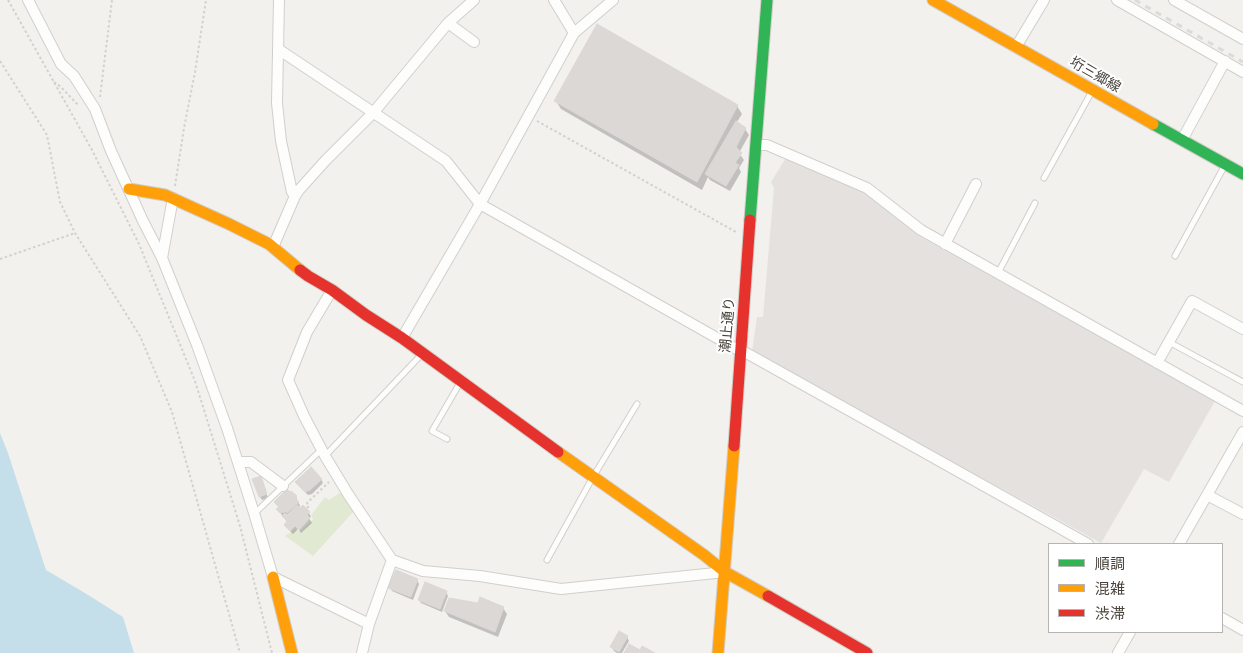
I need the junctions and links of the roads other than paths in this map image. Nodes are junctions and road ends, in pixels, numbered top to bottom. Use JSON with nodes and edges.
{"nodes":[{"id":1,"x":28,"y":0,"type":"edge"},
{"id":2,"x":279,"y":0,"type":"edge"},
{"id":3,"x":554,"y":0,"type":"edge"},
{"id":4,"x":613,"y":0,"type":"edge"},
{"id":5,"x":767,"y":0,"type":"edge"},
{"id":6,"x":933,"y":0,"type":"edge"},
{"id":7,"x":1044,"y":0,"type":"edge"},
{"id":8,"x":1117,"y":0,"type":"edge"},
{"id":9,"x":1174,"y":0,"type":"edge"},
{"id":10,"x":469,"y":2,"type":"edge"},
{"id":11,"x":448,"y":23,"type":"junction"},
{"id":12,"x":574,"y":34,"type":"junction"},
{"id":13,"x":1243,"y":39,"type":"edge"},
{"id":14,"x":474,"y":42,"type":"dead end"},
{"id":15,"x":1016,"y":47,"type":"junction"},
{"id":16,"x":278,"y":49,"type":"junction"},
{"id":17,"x":1225,"y":61,"type":"junction"},
{"id":18,"x":1243,"y":72,"type":"edge"},
{"id":19,"x":1092,"y":91,"type":"junction"},
{"id":20,"x":373,"y":113,"type":"junction"},
{"id":21,"x":1182,"y":140,"type":"junction"},
{"id":22,"x":756,"y":145,"type":"junction"},
{"id":23,"x":1225,"y":164,"type":"junction"},
{"id":24,"x":1243,"y":174,"type":"edge"},
{"id":25,"x":1044,"y":178,"type":"dead end"},
{"id":26,"x":976,"y":184,"type":"dead end"},
{"id":27,"x":129,"y":189,"type":"junction"},
{"id":28,"x":295,"y":196,"type":"junction"},
{"id":29,"x":173,"y":198,"type":"junction"},
{"id":30,"x":1035,"y":203,"type":"dead end"},
{"id":31,"x":480,"y":204,"type":"junction"},
{"id":32,"x":945,"y":244,"type":"junction"},
{"id":33,"x":274,"y":247,"type":"junction"},
{"id":34,"x":1175,"y":256,"type":"dead end"},
{"id":35,"x":162,"y":258,"type":"junction"},
{"id":36,"x":997,"y":274,"type":"junction"},
{"id":37,"x":332,"y":290,"type":"junction"},
{"id":38,"x":1243,"y":329,"type":"edge"},
{"id":39,"x":402,"y":338,"type":"junction"},
{"id":40,"x":1170,"y":342,"type":"junction"},
{"id":41,"x":740,"y":350,"type":"junction"},
{"id":42,"x":423,"y":353,"type":"junction"},
{"id":43,"x":1158,"y":364,"type":"junction"},
{"id":44,"x":461,"y":381,"type":"junction"},
{"id":45,"x":1243,"y":382,"type":"edge"},
{"id":46,"x":637,"y":404,"type":"dead end"},
{"id":47,"x":1243,"y":411,"type":"edge"},
{"id":48,"x":1243,"y":432,"type":"edge"},
{"id":49,"x":448,"y":439,"type":"dead end"},
{"id":50,"x":323,"y":453,"type":"junction"},
{"id":51,"x":238,"y":462,"type":"junction"},
{"id":52,"x":594,"y":477,"type":"junction"},
{"id":53,"x":282,"y":486,"type":"junction"},
{"id":54,"x":1208,"y":495,"type":"junction"},
{"id":55,"x":254,"y":514,"type":"junction"},
{"id":56,"x":1243,"y":514,"type":"edge"},
{"id":57,"x":1086,"y":543,"type":"edge"},
{"id":58,"x":1180,"y":543,"type":"edge"},
{"id":59,"x":392,"y":560,"type":"junction"},
{"id":60,"x":547,"y":560,"type":"dead end"},
{"id":61,"x":724,"y":572,"type":"junction"},
{"id":62,"x":273,"y":577,"type":"junction"},
{"id":63,"x":1223,"y":619,"type":"edge"},
{"id":64,"x":369,"y":624,"type":"junction"},
{"id":65,"x":1243,"y":630,"type":"edge"},
{"id":66,"x":1129,"y":633,"type":"edge"},
{"id":67,"x":292,"y":653,"type":"edge"},
{"id":68,"x":362,"y":653,"type":"edge"},
{"id":69,"x":718,"y":653,"type":"edge"},
{"id":70,"x":867,"y":653,"type":"edge"},
{"id":71,"x":1118,"y":653,"type":"edge"}],
"edges":[{"from":1,"to":27,"type":"street"},
{"from":2,"to":16,"type":"street"},
{"from":3,"to":12,"type":"street"},
{"from":4,"to":12,"type":"street"},
{"from":5,"to":22,"type":"street","name":"潮止通り"},
{"from":6,"to":15,"type":"street","name":"垳三郷線"},
{"from":7,"to":15,"type":"street"},
{"from":8,"to":17,"type":"street"},
{"from":9,"to":13,"type":"street"},
{"from":10,"to":11,"type":"street"},
{"from":11,"to":14,"type":"street"},
{"from":11,"to":20,"type":"street"},
{"from":12,"to":31,"type":"street"},
{"from":15,"to":19,"type":"street","name":"垳三郷線"},
{"from":16,"to":20,"type":"street"},
{"from":16,"to":28,"type":"street"},
{"from":17,"to":18,"type":"street"},
{"from":17,"to":21,"type":"street"},
{"from":19,"to":21,"type":"street","name":"垳三郷線"},
{"from":19,"to":25,"type":"lane"},
{"from":20,"to":28,"type":"street"},
{"from":20,"to":31,"type":"street"},
{"from":21,"to":23,"type":"street","name":"垳三郷線"},
{"from":22,"to":32,"type":"street"},
{"from":22,"to":41,"type":"street","name":"潮止通り"},
{"from":23,"to":24,"type":"street","name":"垳三郷線"},
{"from":23,"to":34,"type":"lane"},
{"from":26,"to":32,"type":"street"},
{"from":27,"to":29,"type":"street"},
{"from":27,"to":35,"type":"street"},
{"from":28,"to":33,"type":"street"},
{"from":29,"to":33,"type":"street"},
{"from":29,"to":35,"type":"street"},
{"from":30,"to":36,"type":"lane"},
{"from":31,"to":39,"type":"street"},
{"from":31,"to":41,"type":"street"},
{"from":32,"to":36,"type":"street"},
{"from":33,"to":37,"type":"street"},
{"from":35,"to":51,"type":"street"},
{"from":36,"to":43,"type":"street"},
{"from":37,"to":39,"type":"street"},
{"from":37,"to":50,"type":"street"},
{"from":38,"to":40,"type":"street"},
{"from":39,"to":42,"type":"street"},
{"from":40,"to":43,"type":"street"},
{"from":40,"to":45,"type":"lane"},
{"from":41,"to":57,"type":"street"},
{"from":41,"to":61,"type":"street","name":"潮止通り"},
{"from":42,"to":44,"type":"street"},
{"from":42,"to":50,"type":"lane"},
{"from":43,"to":47,"type":"street"},
{"from":44,"to":49,"type":"lane"},
{"from":44,"to":52,"type":"street"},
{"from":46,"to":52,"type":"lane"},
{"from":48,"to":54,"type":"street"},
{"from":50,"to":53,"type":"lane"},
{"from":50,"to":59,"type":"street"},
{"from":51,"to":53,"type":"street"},
{"from":51,"to":55,"type":"street"},
{"from":52,"to":60,"type":"lane"},
{"from":52,"to":61,"type":"street"},
{"from":53,"to":55,"type":"lane"},
{"from":54,"to":56,"type":"street"},
{"from":54,"to":58,"type":"street"},
{"from":55,"to":62,"type":"street"},
{"from":59,"to":61,"type":"street"},
{"from":59,"to":64,"type":"street"},
{"from":61,"to":69,"type":"street","name":"潮止通り"},
{"from":61,"to":70,"type":"street"},
{"from":62,"to":64,"type":"street"},
{"from":62,"to":67,"type":"street"},
{"from":63,"to":65,"type":"street"},
{"from":64,"to":68,"type":"street"},
{"from":66,"to":71,"type":"street"}]}
